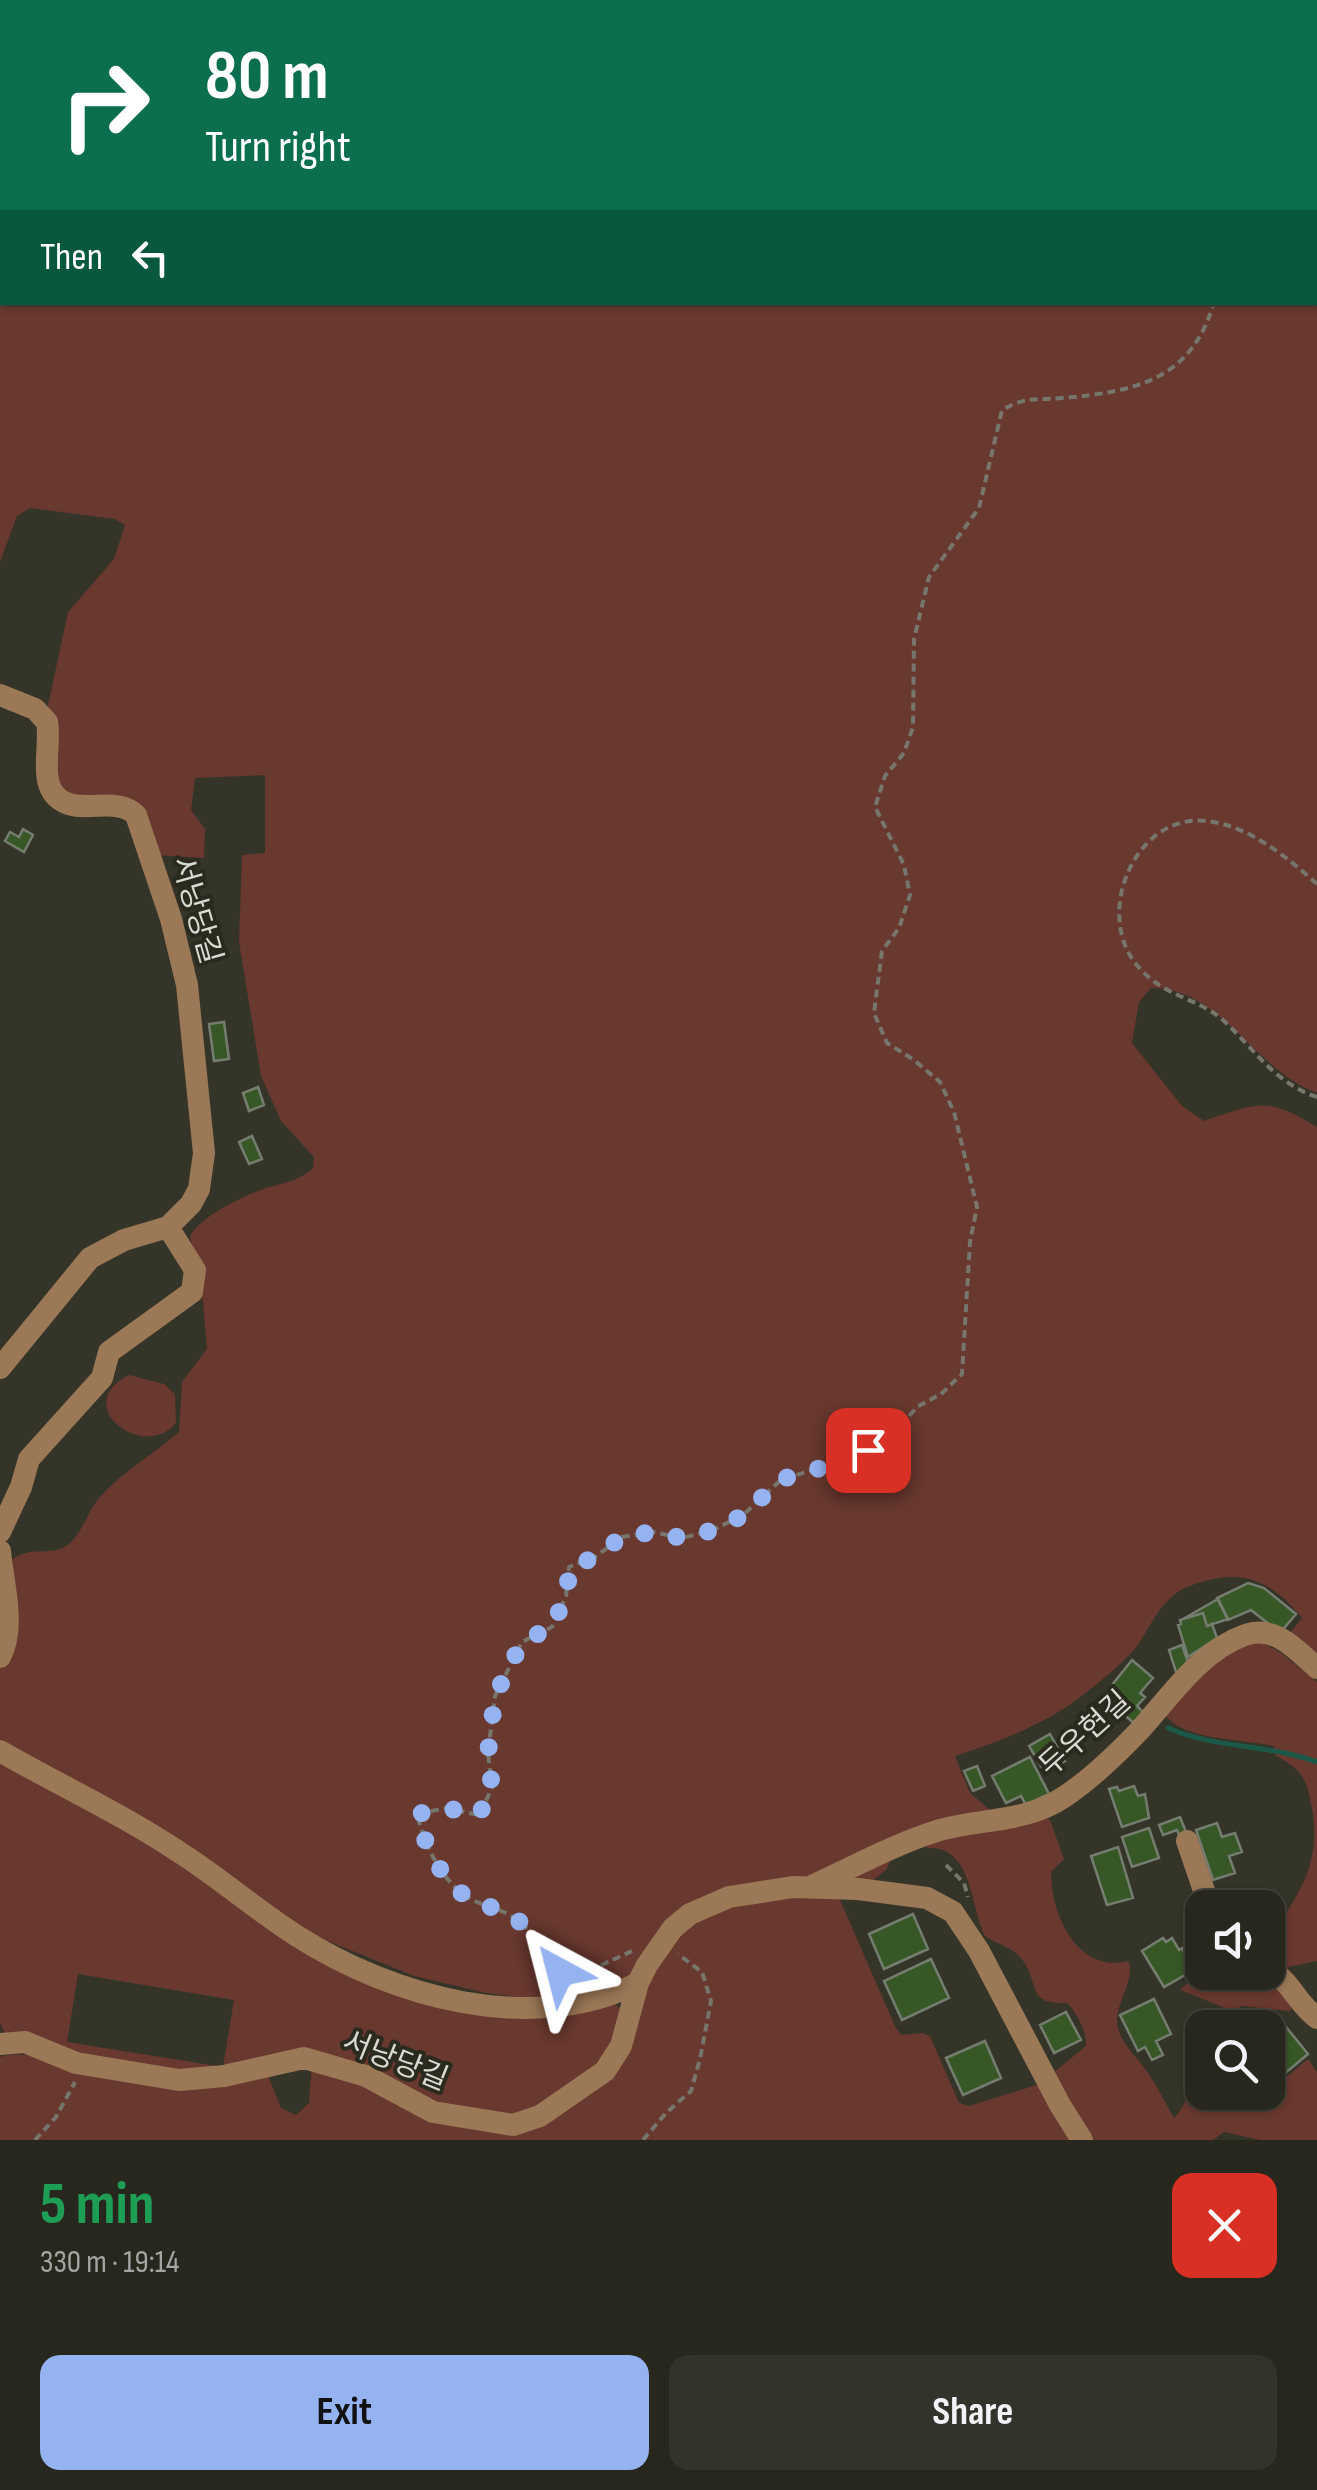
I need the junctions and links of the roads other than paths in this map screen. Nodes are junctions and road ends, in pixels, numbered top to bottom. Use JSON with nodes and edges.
{"nodes":[{"id":1,"x":0,"y":695,"type":"edge"},
{"id":2,"x":168,"y":1227,"type":"junction"},
{"id":3,"x":0,"y":1368,"type":"edge"},
{"id":4,"x":0,"y":1532,"type":"edge"},
{"id":5,"x":0,"y":1552,"type":"edge"},
{"id":6,"x":0,"y":1657,"type":"edge"},
{"id":7,"x":1317,"y":1668,"type":"edge"},
{"id":8,"x":0,"y":1751,"type":"edge"},
{"id":9,"x":1187,"y":1841,"type":"dead end"},
{"id":10,"x":809,"y":1888,"type":"junction"},
{"id":11,"x":1204,"y":1890,"type":"edge"},
{"id":12,"x":1285,"y":1980,"type":"edge"},
{"id":13,"x":638,"y":1983,"type":"junction"},
{"id":14,"x":1317,"y":2018,"type":"edge"},
{"id":15,"x":0,"y":2044,"type":"edge"},
{"id":16,"x":1082,"y":2140,"type":"edge"}],
"edges":[{"from":1,"to":2,"type":"lane","name":"서낭당길"},
{"from":2,"to":3,"type":"lane"},
{"from":2,"to":4,"type":"lane"},
{"from":5,"to":6,"type":"lane"},
{"from":7,"to":10,"type":"lane","name":"두우현길"},
{"from":8,"to":13,"type":"lane"},
{"from":9,"to":11,"type":"lane"},
{"from":10,"to":13,"type":"lane","name":"서낭당길"},
{"from":10,"to":16,"type":"lane","name":"서낭당길"},
{"from":12,"to":14,"type":"lane"},
{"from":13,"to":15,"type":"lane","name":"서낭당길"}]}
